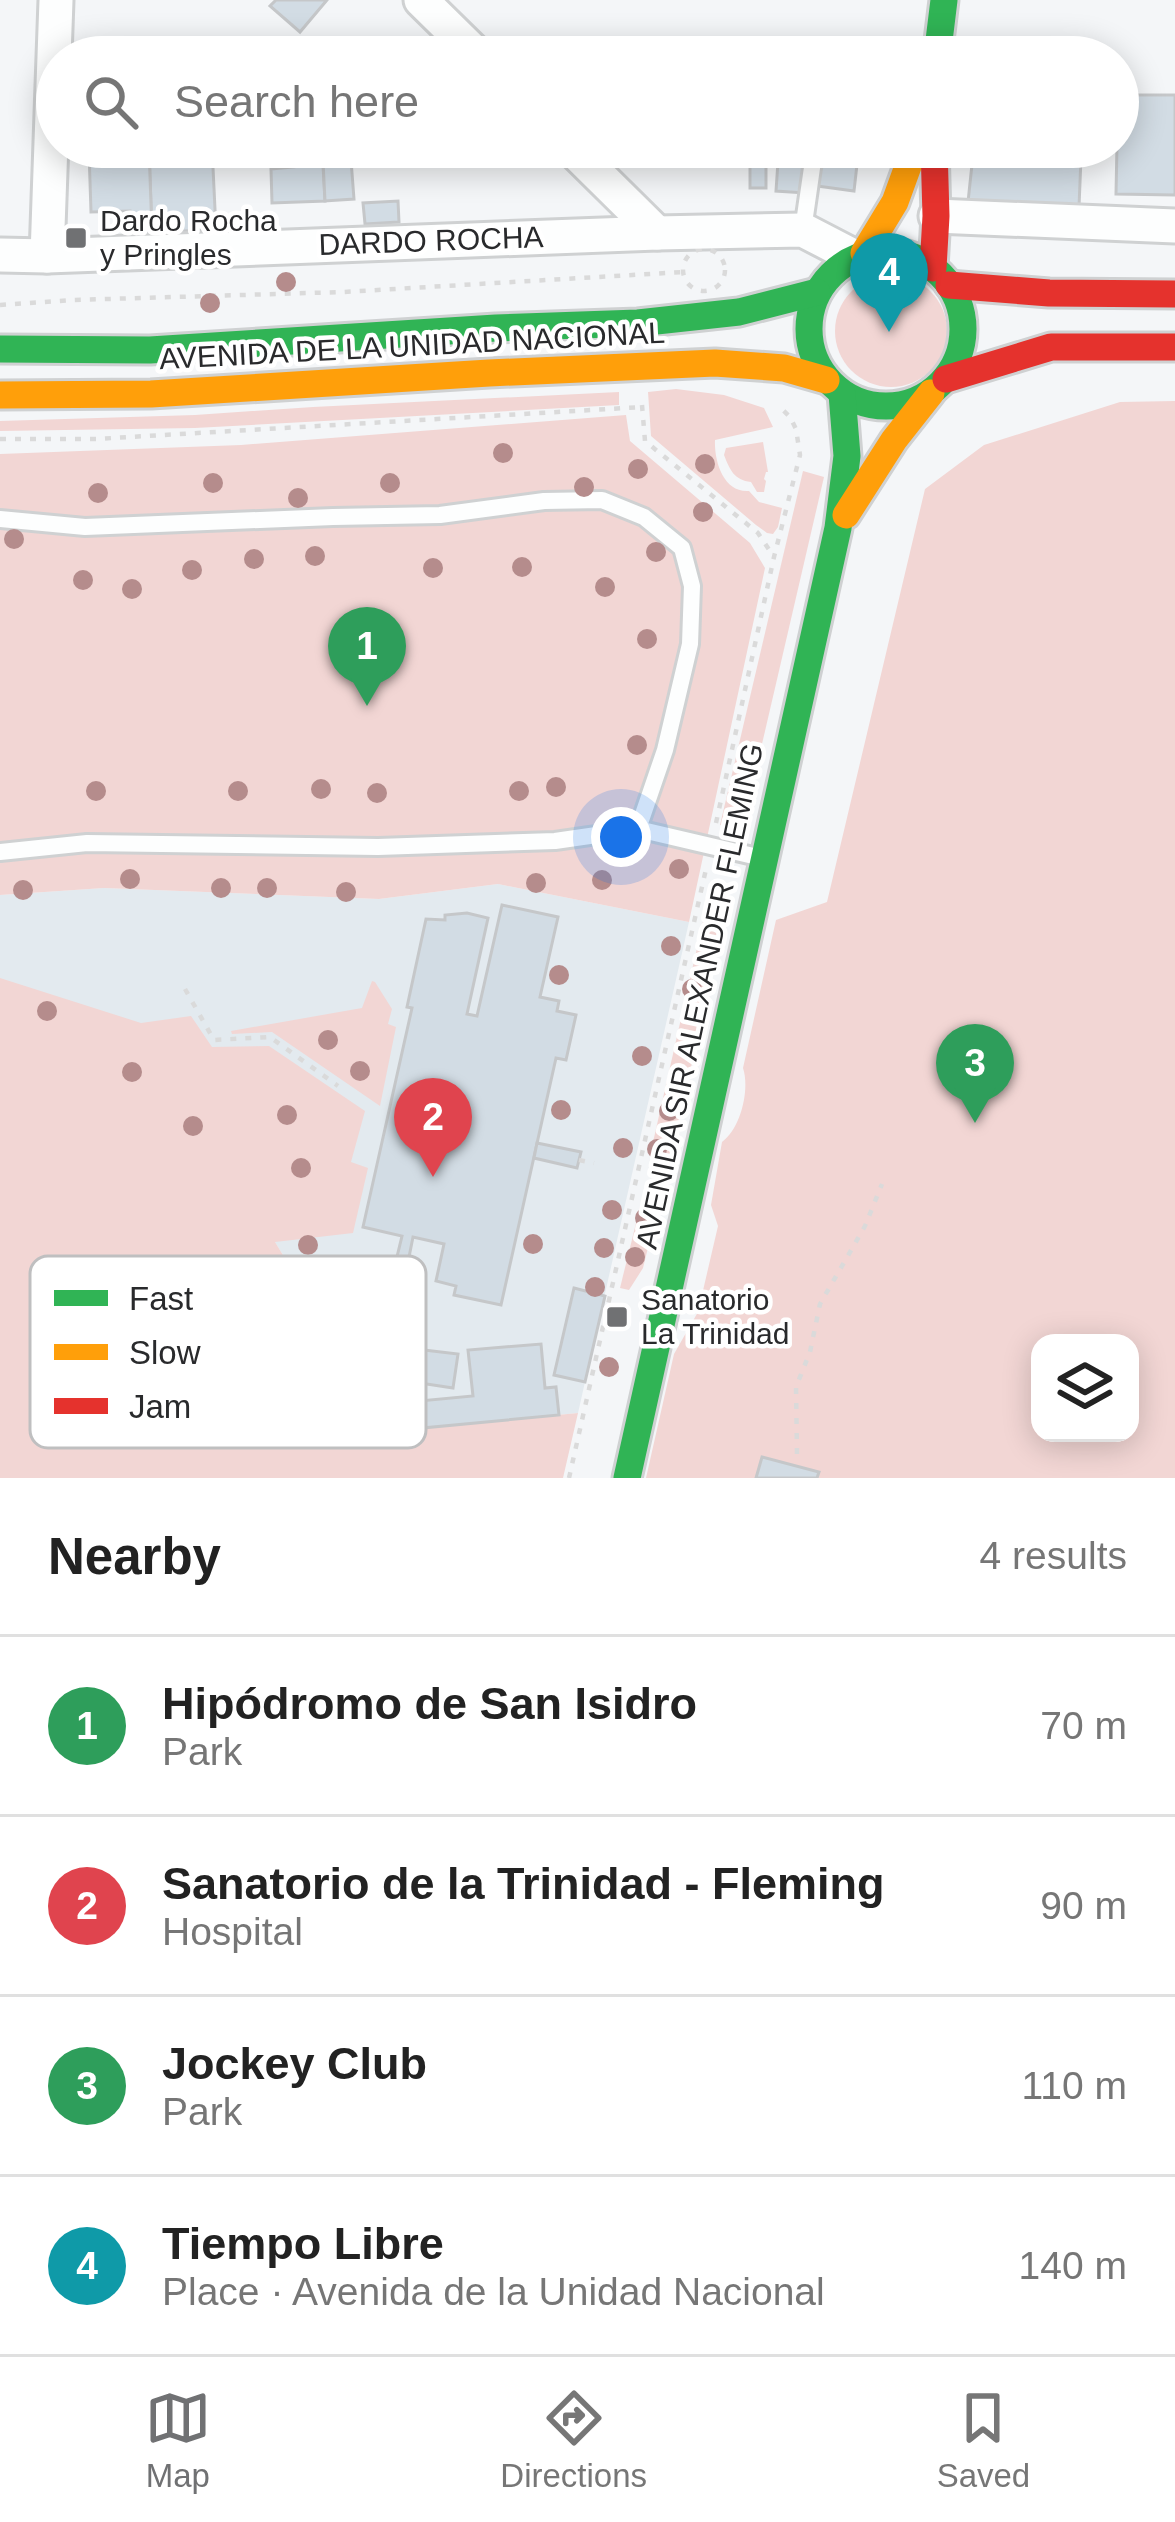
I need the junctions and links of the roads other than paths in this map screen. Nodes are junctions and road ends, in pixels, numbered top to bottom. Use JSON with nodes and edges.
{"nodes":[{"id":1,"x":56,"y":0,"type":"edge"},
{"id":2,"x":421,"y":0,"type":"edge"},
{"id":3,"x":944,"y":0,"type":"edge"},
{"id":4,"x":55,"y":36,"type":"edge"},
{"id":5,"x":458,"y":36,"type":"edge"},
{"id":6,"x":940,"y":36,"type":"edge"},
{"id":7,"x":50,"y":168,"type":"edge"},
{"id":8,"x":591,"y":168,"type":"edge"},
{"id":9,"x":812,"y":168,"type":"edge"},
{"id":10,"x":909,"y":168,"type":"edge"},
{"id":11,"x":935,"y":168,"type":"edge"},
{"id":12,"x":936,"y":216,"type":"junction"},
{"id":13,"x":1175,"y":226,"type":"edge"},
{"id":14,"x":802,"y":230,"type":"junction"},
{"id":15,"x":657,"y":233,"type":"junction"},
{"id":16,"x":0,"y":255,"type":"edge"},
{"id":17,"x":860,"y":255,"type":"junction"},
{"id":18,"x":47,"y":256,"type":"junction"},
{"id":19,"x":941,"y":276,"type":"junction"},
{"id":20,"x":817,"y":292,"type":"junction"},
{"id":21,"x":1175,"y":294,"type":"edge"},
{"id":22,"x":1175,"y":346,"type":"edge"},
{"id":23,"x":0,"y":349,"type":"edge"},
{"id":24,"x":938,"y":386,"type":"junction"},
{"id":25,"x":834,"y":387,"type":"junction"},
{"id":26,"x":0,"y":395,"type":"edge"},
{"id":27,"x":0,"y":519,"type":"edge"},
{"id":28,"x":838,"y":528,"type":"junction"},
{"id":29,"x":638,"y":829,"type":"junction"},
{"id":30,"x":0,"y":852,"type":"edge"},
{"id":31,"x":763,"y":858,"type":"junction"},
{"id":32,"x":627,"y":1478,"type":"edge"}],
"edges":[{"from":1,"to":4,"type":"street"},
{"from":2,"to":5,"type":"street"},
{"from":3,"to":6,"type":"main road"},
{"from":7,"to":18,"type":"street"},
{"from":8,"to":15,"type":"street"},
{"from":9,"to":14,"type":"lane"},
{"from":10,"to":17,"type":"main road"},
{"from":11,"to":12,"type":"main road"},
{"from":12,"to":13,"type":"street"},
{"from":12,"to":19,"type":"main road"},
{"from":14,"to":15,"type":"street","name":"DARDO ROCHA"},
{"from":14,"to":17,"type":"street","name":"DARDO ROCHA"},
{"from":15,"to":18,"type":"street","name":"DARDO ROCHA"},
{"from":16,"to":18,"type":"street","name":"DARDO ROCHA"},
{"from":17,"to":19,"type":"main road"},
{"from":17,"to":20,"type":"main road"},
{"from":19,"to":21,"type":"main road"},
{"from":19,"to":24,"type":"main road"},
{"from":20,"to":23,"type":"main road","name":"AVENIDA DE LA UNIDAD NACIONAL"},
{"from":20,"to":25,"type":"main road"},
{"from":22,"to":24,"type":"main road"},
{"from":24,"to":25,"type":"main road"},
{"from":24,"to":28,"type":"main road","name":"AVENIDA SIR ALEXANDER FLEMING"},
{"from":25,"to":26,"type":"main road","name":"AVENIDA DE LA UNIDAD NACIONAL"},
{"from":25,"to":28,"type":"main road","name":"AVENIDA SIR ALEXANDER FLEMING"},
{"from":27,"to":29,"type":"lane"},
{"from":28,"to":31,"type":"main road","name":"AVENIDA SIR ALEXANDER FLEMING"},
{"from":29,"to":30,"type":"lane"},
{"from":29,"to":31,"type":"lane"},
{"from":31,"to":32,"type":"main road","name":"AVENIDA SIR ALEXANDER FLEMING"}]}
